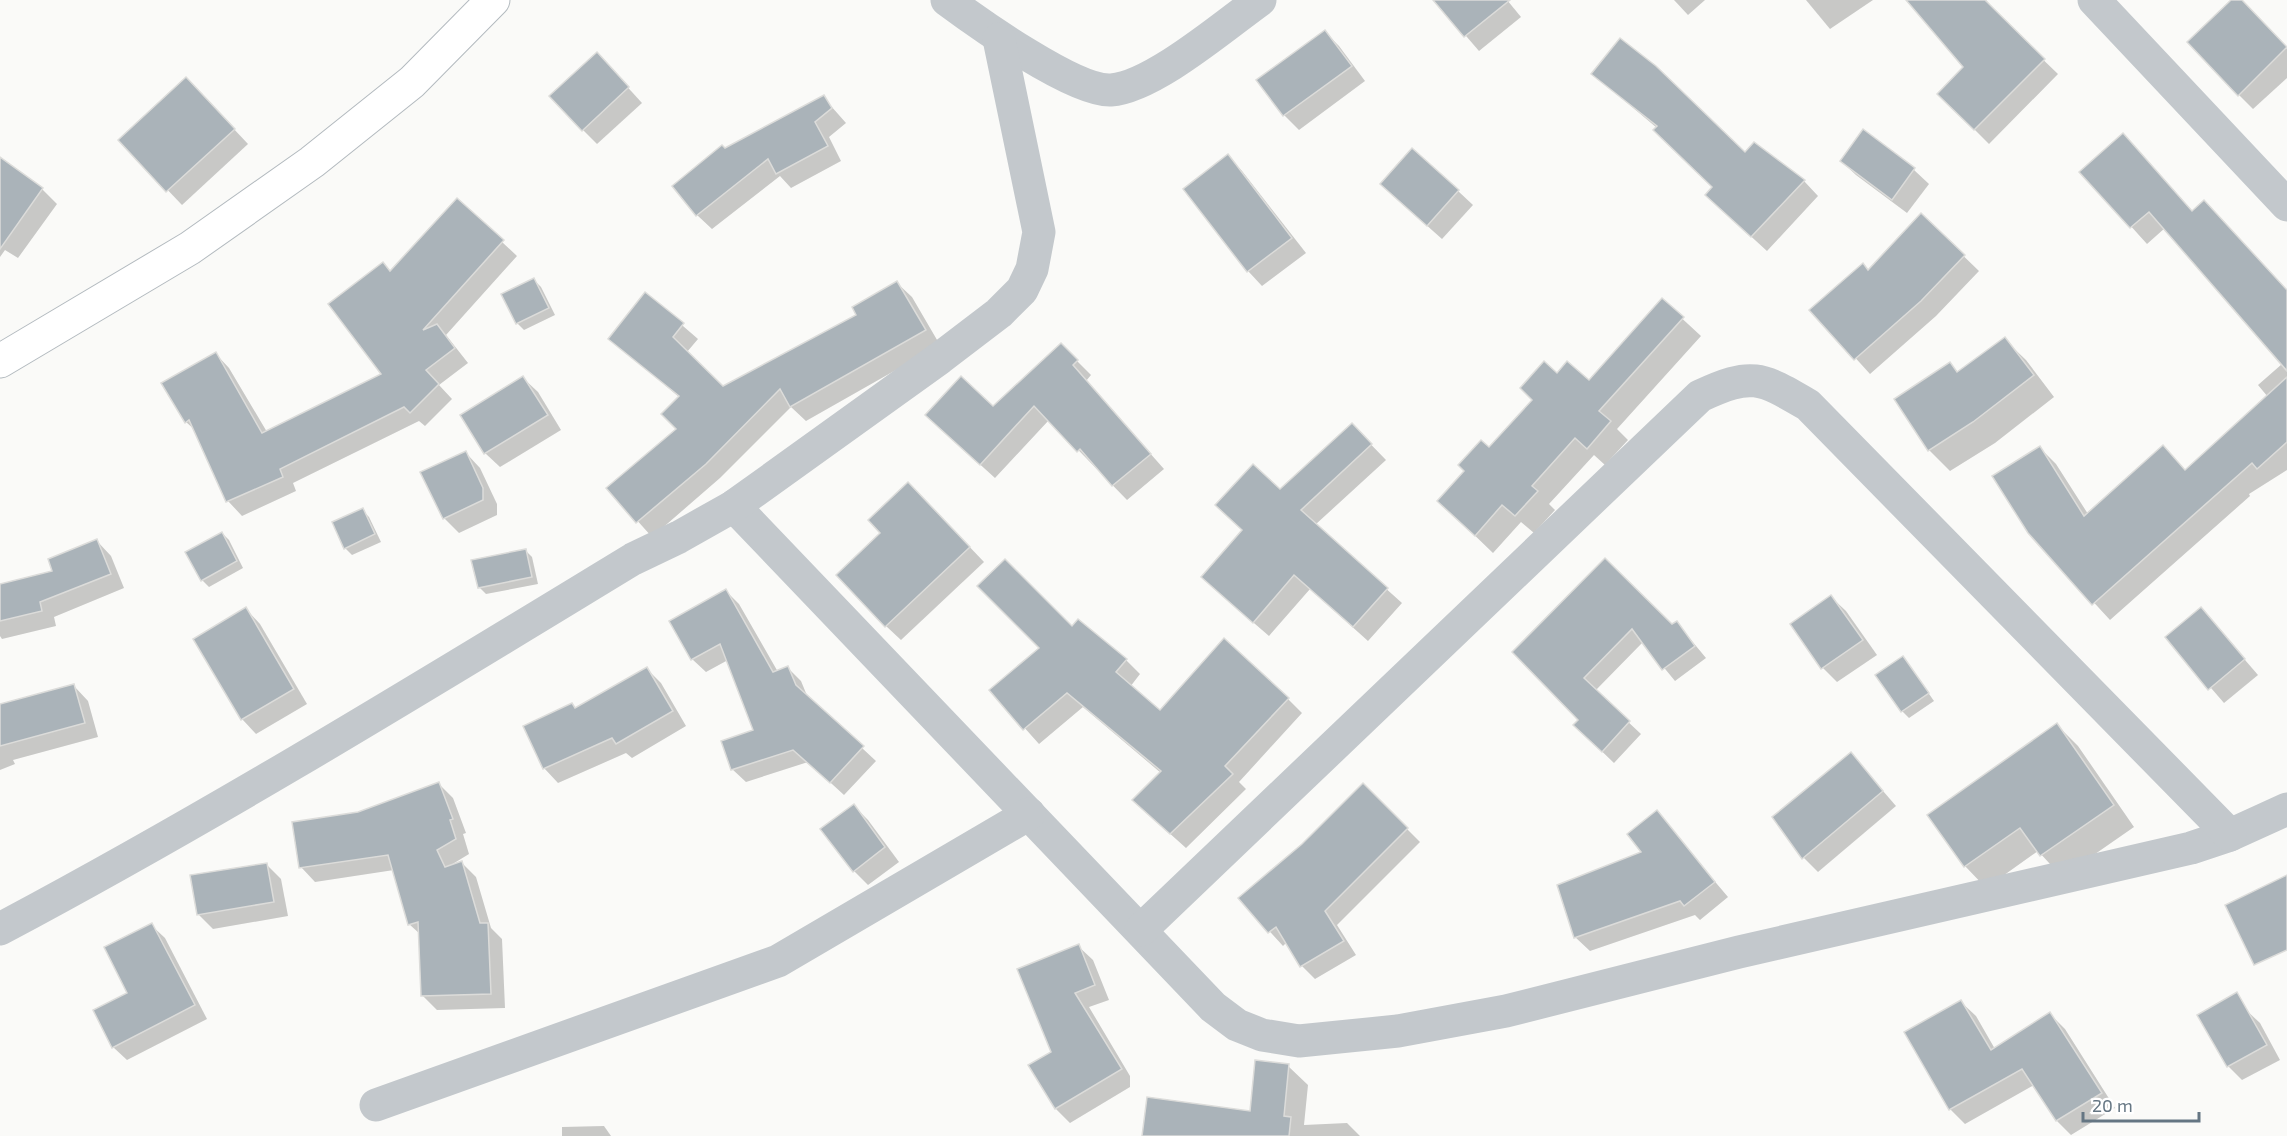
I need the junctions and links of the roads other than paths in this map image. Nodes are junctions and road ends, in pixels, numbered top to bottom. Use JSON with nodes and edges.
{"nodes":[{"id":1,"x":493,"y":0,"type":"edge"},
{"id":2,"x":947,"y":0,"type":"edge"},
{"id":3,"x":1260,"y":0,"type":"edge"},
{"id":4,"x":2094,"y":0,"type":"edge"},
{"id":5,"x":999,"y":39,"type":"junction"},
{"id":6,"x":2287,"y":206,"type":"edge"},
{"id":7,"x":0,"y":361,"type":"edge"},
{"id":8,"x":734,"y":506,"type":"junction"},
{"id":9,"x":2287,"y":809,"type":"edge"},
{"id":10,"x":1029,"y":814,"type":"junction"},
{"id":11,"x":2230,"y":835,"type":"junction"},
{"id":12,"x":0,"y":929,"type":"edge"},
{"id":13,"x":1141,"y":930,"type":"junction"},
{"id":14,"x":375,"y":1105,"type":"dead end"}],
"edges":[{"from":1,"to":7,"type":"street"},
{"from":2,"to":5,"type":"street"},
{"from":3,"to":5,"type":"street"},
{"from":4,"to":6,"type":"street"},
{"from":5,"to":8,"type":"street"},
{"from":8,"to":10,"type":"street"},
{"from":8,"to":12,"type":"street"},
{"from":9,"to":11,"type":"street"},
{"from":10,"to":13,"type":"street"},
{"from":10,"to":14,"type":"street"},
{"from":11,"to":13,"type":"street"},
{"from":11,"to":13,"type":"street"}]}
